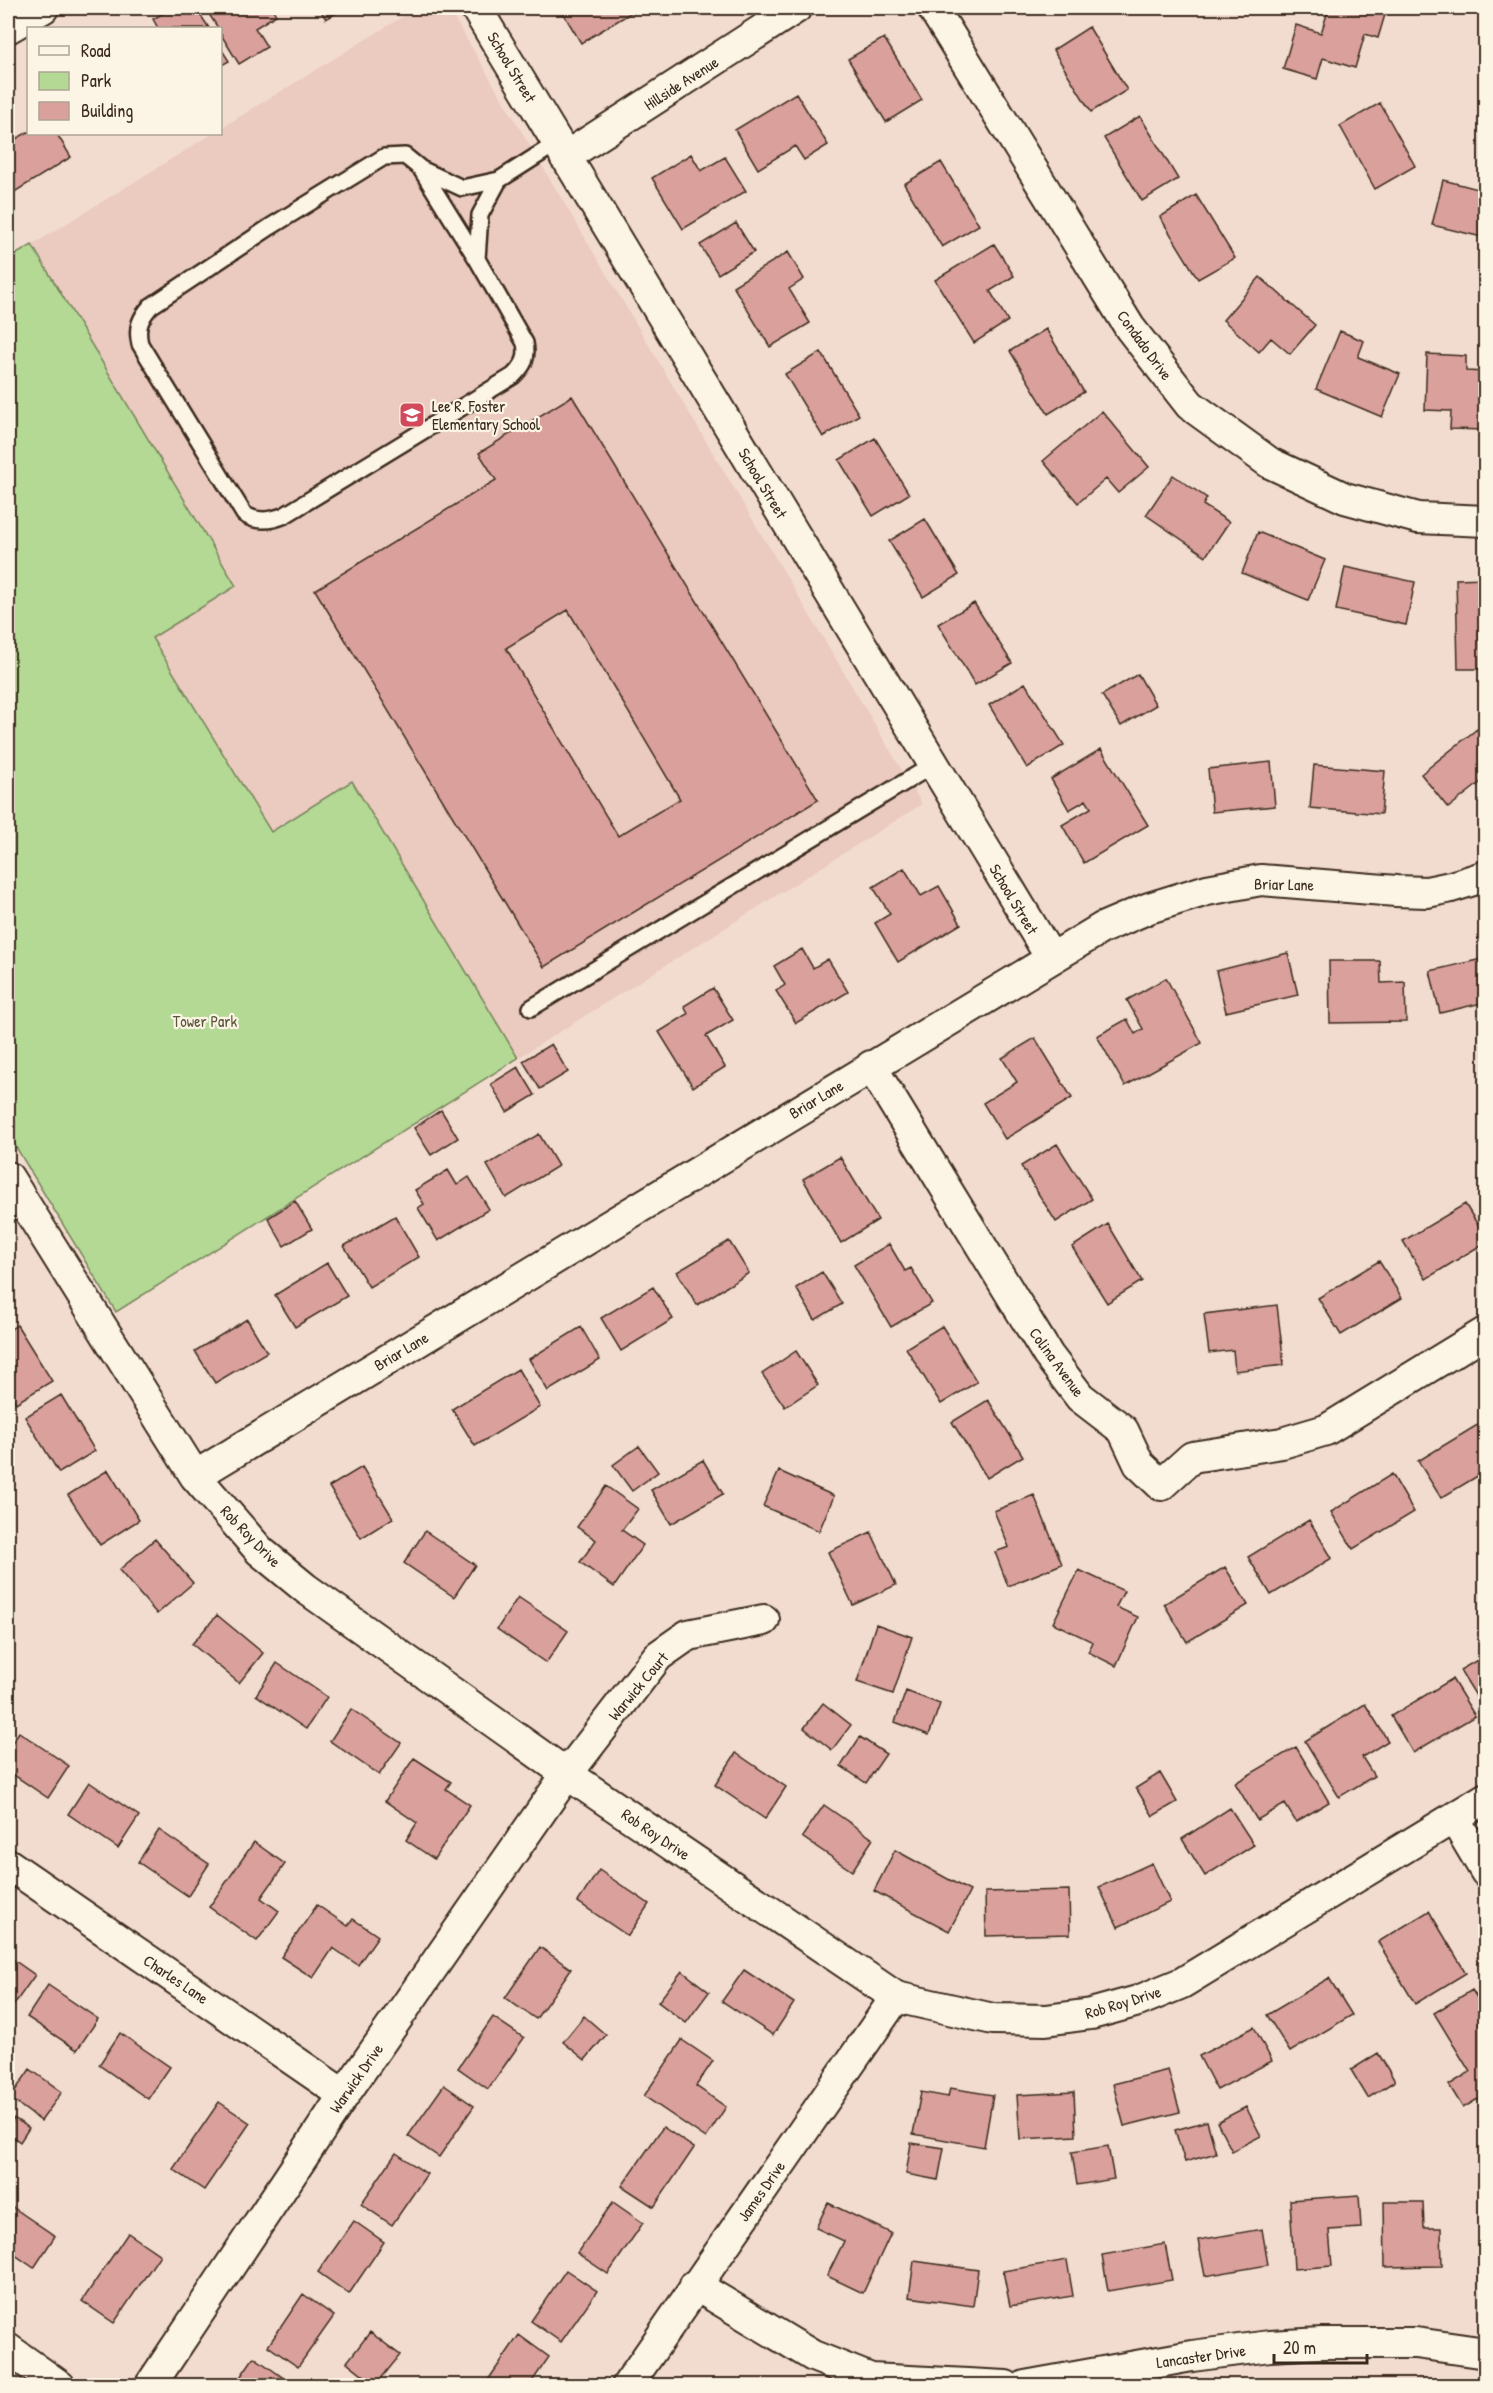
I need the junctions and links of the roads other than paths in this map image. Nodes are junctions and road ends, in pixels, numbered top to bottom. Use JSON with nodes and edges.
{"nodes":[{"id":1,"x":43,"y":8,"type":"edge"},
{"id":2,"x":476,"y":8,"type":"edge"},
{"id":3,"x":796,"y":8,"type":"edge"},
{"id":4,"x":933,"y":8,"type":"edge"},
{"id":5,"x":8,"y":28,"type":"edge"},
{"id":6,"x":561,"y":150,"type":"junction"},
{"id":7,"x":421,"y":169,"type":"junction"},
{"id":8,"x":499,"y":180,"type":"junction"},
{"id":9,"x":477,"y":259,"type":"junction"},
{"id":10,"x":1485,"y":521,"type":"edge"},
{"id":11,"x":933,"y":765,"type":"junction"},
{"id":12,"x":1485,"y":876,"type":"edge"},
{"id":13,"x":1051,"y":958,"type":"junction"},
{"id":14,"x":531,"y":1008,"type":"dead end"},
{"id":15,"x":871,"y":1066,"type":"junction"},
{"id":16,"x":8,"y":1177,"type":"edge"},
{"id":17,"x":1485,"y":1332,"type":"edge"},
{"id":18,"x":195,"y":1476,"type":"junction"},
{"id":19,"x":764,"y":1620,"type":"dead end"},
{"id":20,"x":567,"y":1774,"type":"junction"},
{"id":21,"x":1485,"y":1798,"type":"edge"},
{"id":22,"x":1454,"y":1818,"type":"junction"},
{"id":23,"x":8,"y":1864,"type":"edge"},
{"id":24,"x":1485,"y":1872,"type":"edge"},
{"id":25,"x":896,"y":1997,"type":"junction"},
{"id":26,"x":344,"y":2095,"type":"junction"},
{"id":27,"x":695,"y":2285,"type":"junction"},
{"id":28,"x":8,"y":2349,"type":"edge"},
{"id":29,"x":1485,"y":2353,"type":"edge"},
{"id":30,"x":60,"y":2385,"type":"edge"},
{"id":31,"x":150,"y":2385,"type":"edge"},
{"id":32,"x":627,"y":2385,"type":"edge"},
{"id":33,"x":1006,"y":2385,"type":"edge"},
{"id":34,"x":1025,"y":2385,"type":"edge"}],
"edges":[{"from":1,"to":5,"type":"street"},
{"from":2,"to":6,"type":"street","name":"School Street"},
{"from":3,"to":6,"type":"street","name":"Hillside Avenue"},
{"from":4,"to":10,"type":"street","name":"Condado Drive"},
{"from":6,"to":8,"type":"lane"},
{"from":6,"to":11,"type":"street","name":"School Street"},
{"from":7,"to":8,"type":"lane"},
{"from":7,"to":9,"type":"lane"},
{"from":7,"to":9,"type":"lane"},
{"from":8,"to":9,"type":"lane"},
{"from":11,"to":13,"type":"street","name":"School Street"},
{"from":11,"to":14,"type":"lane"},
{"from":12,"to":13,"type":"street","name":"Briar Lane"},
{"from":13,"to":15,"type":"street","name":"Briar Lane"},
{"from":15,"to":17,"type":"street","name":"Colina Avenue"},
{"from":15,"to":18,"type":"street","name":"Briar Lane"},
{"from":16,"to":18,"type":"street","name":"Rob Roy Drive"},
{"from":18,"to":20,"type":"street","name":"Rob Roy Drive"},
{"from":19,"to":20,"type":"street","name":"Warwick Court"},
{"from":20,"to":25,"type":"street","name":"Rob Roy Drive"},
{"from":20,"to":26,"type":"street","name":"Warwick Drive"},
{"from":21,"to":22,"type":"street","name":"Rob Roy Drive"},
{"from":22,"to":24,"type":"street"},
{"from":22,"to":25,"type":"street","name":"Rob Roy Drive"},
{"from":23,"to":26,"type":"street","name":"Charles Lane"},
{"from":25,"to":27,"type":"street","name":"James Drive"},
{"from":26,"to":31,"type":"street","name":"Warwick Drive"},
{"from":27,"to":32,"type":"street","name":"James Drive"},
{"from":27,"to":33,"type":"street"},
{"from":28,"to":30,"type":"street"},
{"from":29,"to":34,"type":"street","name":"Lancaster Drive"}]}
